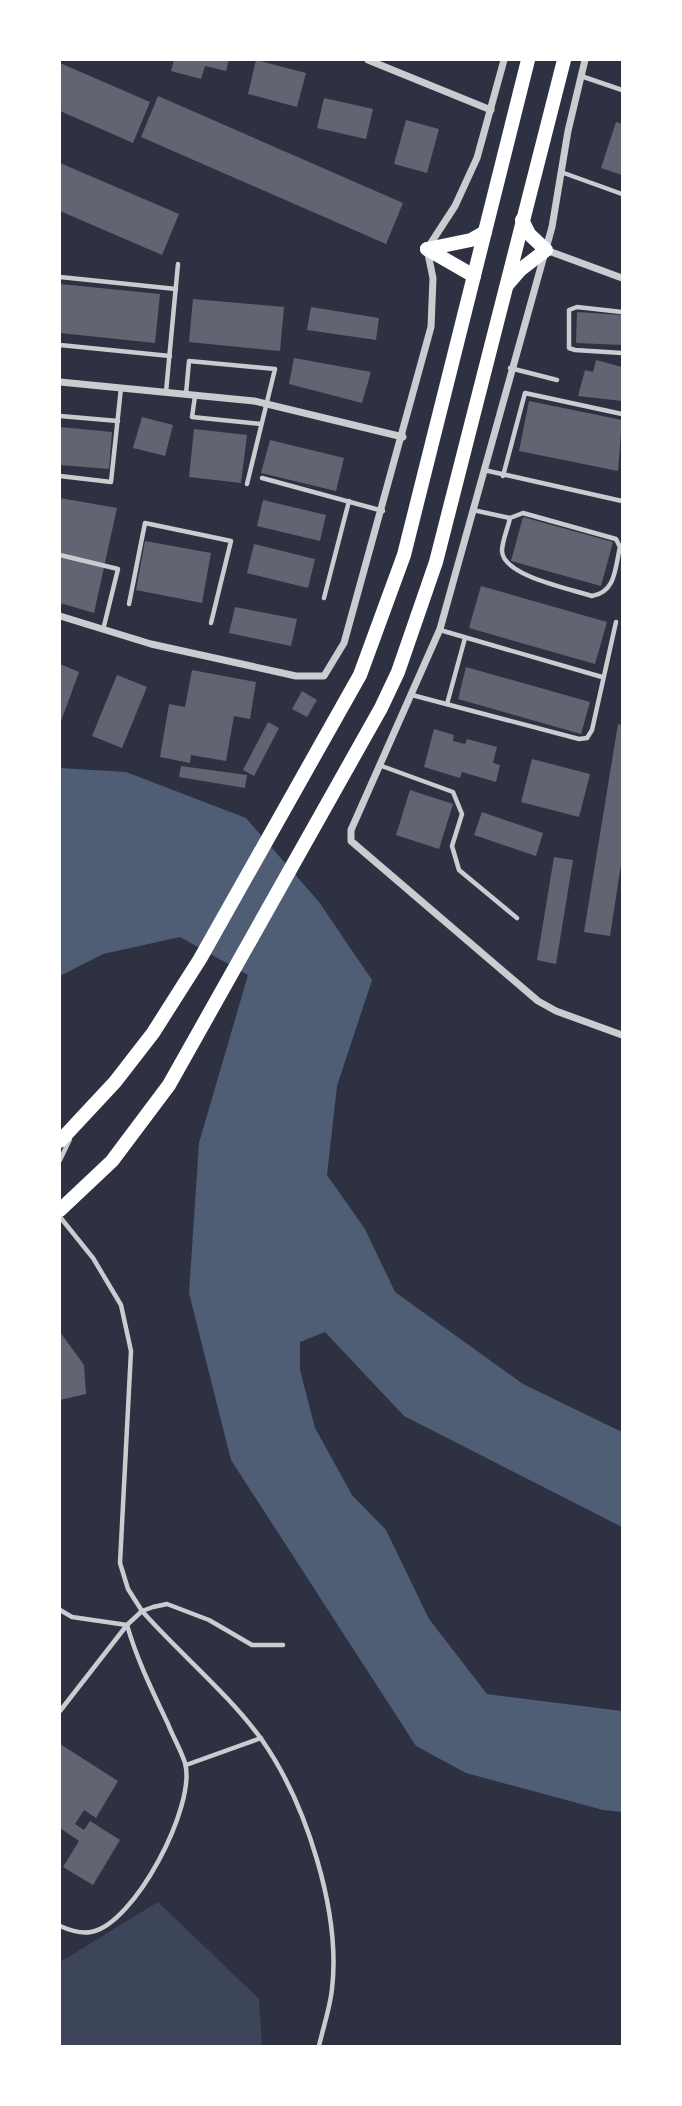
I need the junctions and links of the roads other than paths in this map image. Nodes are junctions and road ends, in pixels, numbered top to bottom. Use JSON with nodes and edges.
{"nodes":[{"id":1,"x":368,"y":60,"type":"edge"},
{"id":2,"x":394,"y":60,"type":"edge"},
{"id":3,"x":505,"y":60,"type":"edge"},
{"id":4,"x":528,"y":60,"type":"edge"},
{"id":5,"x":564,"y":60,"type":"edge"},
{"id":6,"x":585,"y":60,"type":"edge"},
{"id":7,"x":391,"y":69,"type":"junction"},
{"id":8,"x":580,"y":75,"type":"junction"},
{"id":9,"x":622,"y":90,"type":"edge"},
{"id":10,"x":491,"y":110,"type":"junction"},
{"id":11,"x":560,"y":172,"type":"junction"},
{"id":12,"x":622,"y":194,"type":"edge"},
{"id":13,"x":522,"y":220,"type":"junction"},
{"id":14,"x":485,"y":232,"type":"junction"},
{"id":15,"x":427,"y":250,"type":"junction"},
{"id":16,"x":546,"y":250,"type":"junction"},
{"id":17,"x":178,"y":264,"type":"dead end"},
{"id":18,"x":474,"y":276,"type":"junction"},
{"id":19,"x":60,"y":277,"type":"edge"},
{"id":20,"x":622,"y":278,"type":"edge"},
{"id":21,"x":505,"y":288,"type":"junction"},
{"id":22,"x":176,"y":289,"type":"junction"},
{"id":23,"x":622,"y":312,"type":"edge"},
{"id":24,"x":60,"y":345,"type":"edge"},
{"id":25,"x":622,"y":353,"type":"edge"},
{"id":26,"x":170,"y":356,"type":"junction"},
{"id":27,"x":510,"y":369,"type":"junction"},
{"id":28,"x":557,"y":380,"type":"dead end"},
{"id":29,"x":60,"y":382,"type":"edge"},
{"id":30,"x":121,"y":388,"type":"junction"},
{"id":31,"x":166,"y":392,"type":"junction"},
{"id":32,"x":191,"y":395,"type":"junction"},
{"id":33,"x":266,"y":404,"type":"junction"},
{"id":34,"x":622,"y":414,"type":"edge"},
{"id":35,"x":60,"y":416,"type":"edge"},
{"id":36,"x":118,"y":421,"type":"junction"},
{"id":37,"x":261,"y":424,"type":"junction"},
{"id":38,"x":403,"y":437,"type":"junction"},
{"id":39,"x":484,"y":470,"type":"junction"},
{"id":40,"x":60,"y":476,"type":"edge"},
{"id":41,"x":503,"y":476,"type":"junction"},
{"id":42,"x":262,"y":478,"type":"dead end"},
{"id":43,"x":247,"y":484,"type":"dead end"},
{"id":44,"x":349,"y":501,"type":"junction"},
{"id":45,"x":622,"y":501,"type":"edge"},
{"id":46,"x":472,"y":510,"type":"junction"},
{"id":47,"x":383,"y":511,"type":"junction"},
{"id":48,"x":510,"y":518,"type":"junction"},
{"id":49,"x":60,"y":555,"type":"edge"},
{"id":50,"x":324,"y":598,"type":"dead end"},
{"id":51,"x":129,"y":604,"type":"dead end"},
{"id":52,"x":60,"y":616,"type":"edge"},
{"id":53,"x":616,"y":622,"type":"dead end"},
{"id":54,"x":211,"y":623,"type":"dead end"},
{"id":55,"x":440,"y":629,"type":"junction"},
{"id":56,"x":103,"y":631,"type":"junction"},
{"id":57,"x":465,"y":638,"type":"junction"},
{"id":58,"x":603,"y":677,"type":"junction"},
{"id":59,"x":412,"y":695,"type":"junction"},
{"id":60,"x":447,"y":704,"type":"junction"},
{"id":61,"x":378,"y":764,"type":"junction"},
{"id":62,"x":517,"y":918,"type":"dead end"},
{"id":63,"x":622,"y":1035,"type":"edge"},
{"id":64,"x":77,"y":1122,"type":"junction"},
{"id":65,"x":60,"y":1141,"type":"edge"},
{"id":66,"x":60,"y":1160,"type":"edge"},
{"id":67,"x":60,"y":1210,"type":"edge"},
{"id":68,"x":60,"y":1217,"type":"edge"},
{"id":69,"x":60,"y":1610,"type":"edge"},
{"id":70,"x":142,"y":1611,"type":"junction"},
{"id":71,"x":127,"y":1625,"type":"junction"},
{"id":72,"x":283,"y":1645,"type":"dead end"},
{"id":73,"x":60,"y":1711,"type":"edge"},
{"id":74,"x":261,"y":1738,"type":"junction"},
{"id":75,"x":186,"y":1765,"type":"junction"},
{"id":76,"x":60,"y":1926,"type":"edge"},
{"id":77,"x":318,"y":2046,"type":"edge"}],
"edges":[{"from":1,"to":7,"type":"street"},
{"from":2,"to":7,"type":"lane"},
{"from":3,"to":10,"type":"street"},
{"from":4,"to":14,"type":"main road"},
{"from":5,"to":13,"type":"main road"},
{"from":6,"to":8,"type":"street"},
{"from":7,"to":10,"type":"street"},
{"from":8,"to":9,"type":"lane"},
{"from":8,"to":11,"type":"street"},
{"from":10,"to":15,"type":"street"},
{"from":11,"to":12,"type":"lane"},
{"from":11,"to":16,"type":"street"},
{"from":13,"to":16,"type":"main road"},
{"from":13,"to":21,"type":"main road"},
{"from":14,"to":15,"type":"main road"},
{"from":14,"to":18,"type":"main road"},
{"from":15,"to":18,"type":"main road"},
{"from":15,"to":38,"type":"street"},
{"from":16,"to":20,"type":"street"},
{"from":16,"to":21,"type":"main road"},
{"from":16,"to":27,"type":"street"},
{"from":17,"to":22,"type":"lane"},
{"from":18,"to":64,"type":"main road"},
{"from":19,"to":22,"type":"lane"},
{"from":21,"to":67,"type":"main road"},
{"from":22,"to":26,"type":"lane"},
{"from":23,"to":25,"type":"lane"},
{"from":24,"to":26,"type":"lane"},
{"from":26,"to":31,"type":"lane"},
{"from":27,"to":28,"type":"lane"},
{"from":27,"to":39,"type":"street"},
{"from":29,"to":30,"type":"street"},
{"from":30,"to":31,"type":"street"},
{"from":30,"to":36,"type":"lane"},
{"from":31,"to":32,"type":"street"},
{"from":32,"to":33,"type":"street"},
{"from":32,"to":33,"type":"lane"},
{"from":32,"to":37,"type":"lane"},
{"from":33,"to":37,"type":"lane"},
{"from":33,"to":38,"type":"street"},
{"from":34,"to":41,"type":"lane"},
{"from":35,"to":36,"type":"lane"},
{"from":36,"to":40,"type":"lane"},
{"from":37,"to":43,"type":"lane"},
{"from":38,"to":47,"type":"street"},
{"from":39,"to":41,"type":"lane"},
{"from":39,"to":46,"type":"street"},
{"from":41,"to":45,"type":"lane"},
{"from":42,"to":44,"type":"lane"},
{"from":44,"to":47,"type":"lane"},
{"from":44,"to":50,"type":"lane"},
{"from":46,"to":48,"type":"lane"},
{"from":46,"to":55,"type":"street"},
{"from":47,"to":56,"type":"street"},
{"from":48,"to":48,"type":"lane"},
{"from":49,"to":56,"type":"lane"},
{"from":51,"to":54,"type":"lane"},
{"from":52,"to":56,"type":"street"},
{"from":53,"to":58,"type":"lane"},
{"from":55,"to":57,"type":"lane"},
{"from":55,"to":59,"type":"street"},
{"from":57,"to":58,"type":"lane"},
{"from":57,"to":60,"type":"lane"},
{"from":58,"to":60,"type":"lane"},
{"from":59,"to":60,"type":"lane"},
{"from":59,"to":61,"type":"street"},
{"from":61,"to":62,"type":"lane"},
{"from":61,"to":63,"type":"street"},
{"from":64,"to":65,"type":"main road"},
{"from":64,"to":66,"type":"lane"},
{"from":68,"to":70,"type":"lane"},
{"from":69,"to":71,"type":"lane"},
{"from":70,"to":71,"type":"lane"},
{"from":70,"to":72,"type":"lane"},
{"from":70,"to":74,"type":"lane"},
{"from":71,"to":73,"type":"lane"},
{"from":71,"to":75,"type":"lane"},
{"from":74,"to":75,"type":"lane"},
{"from":74,"to":77,"type":"lane"},
{"from":75,"to":76,"type":"lane"}]}
